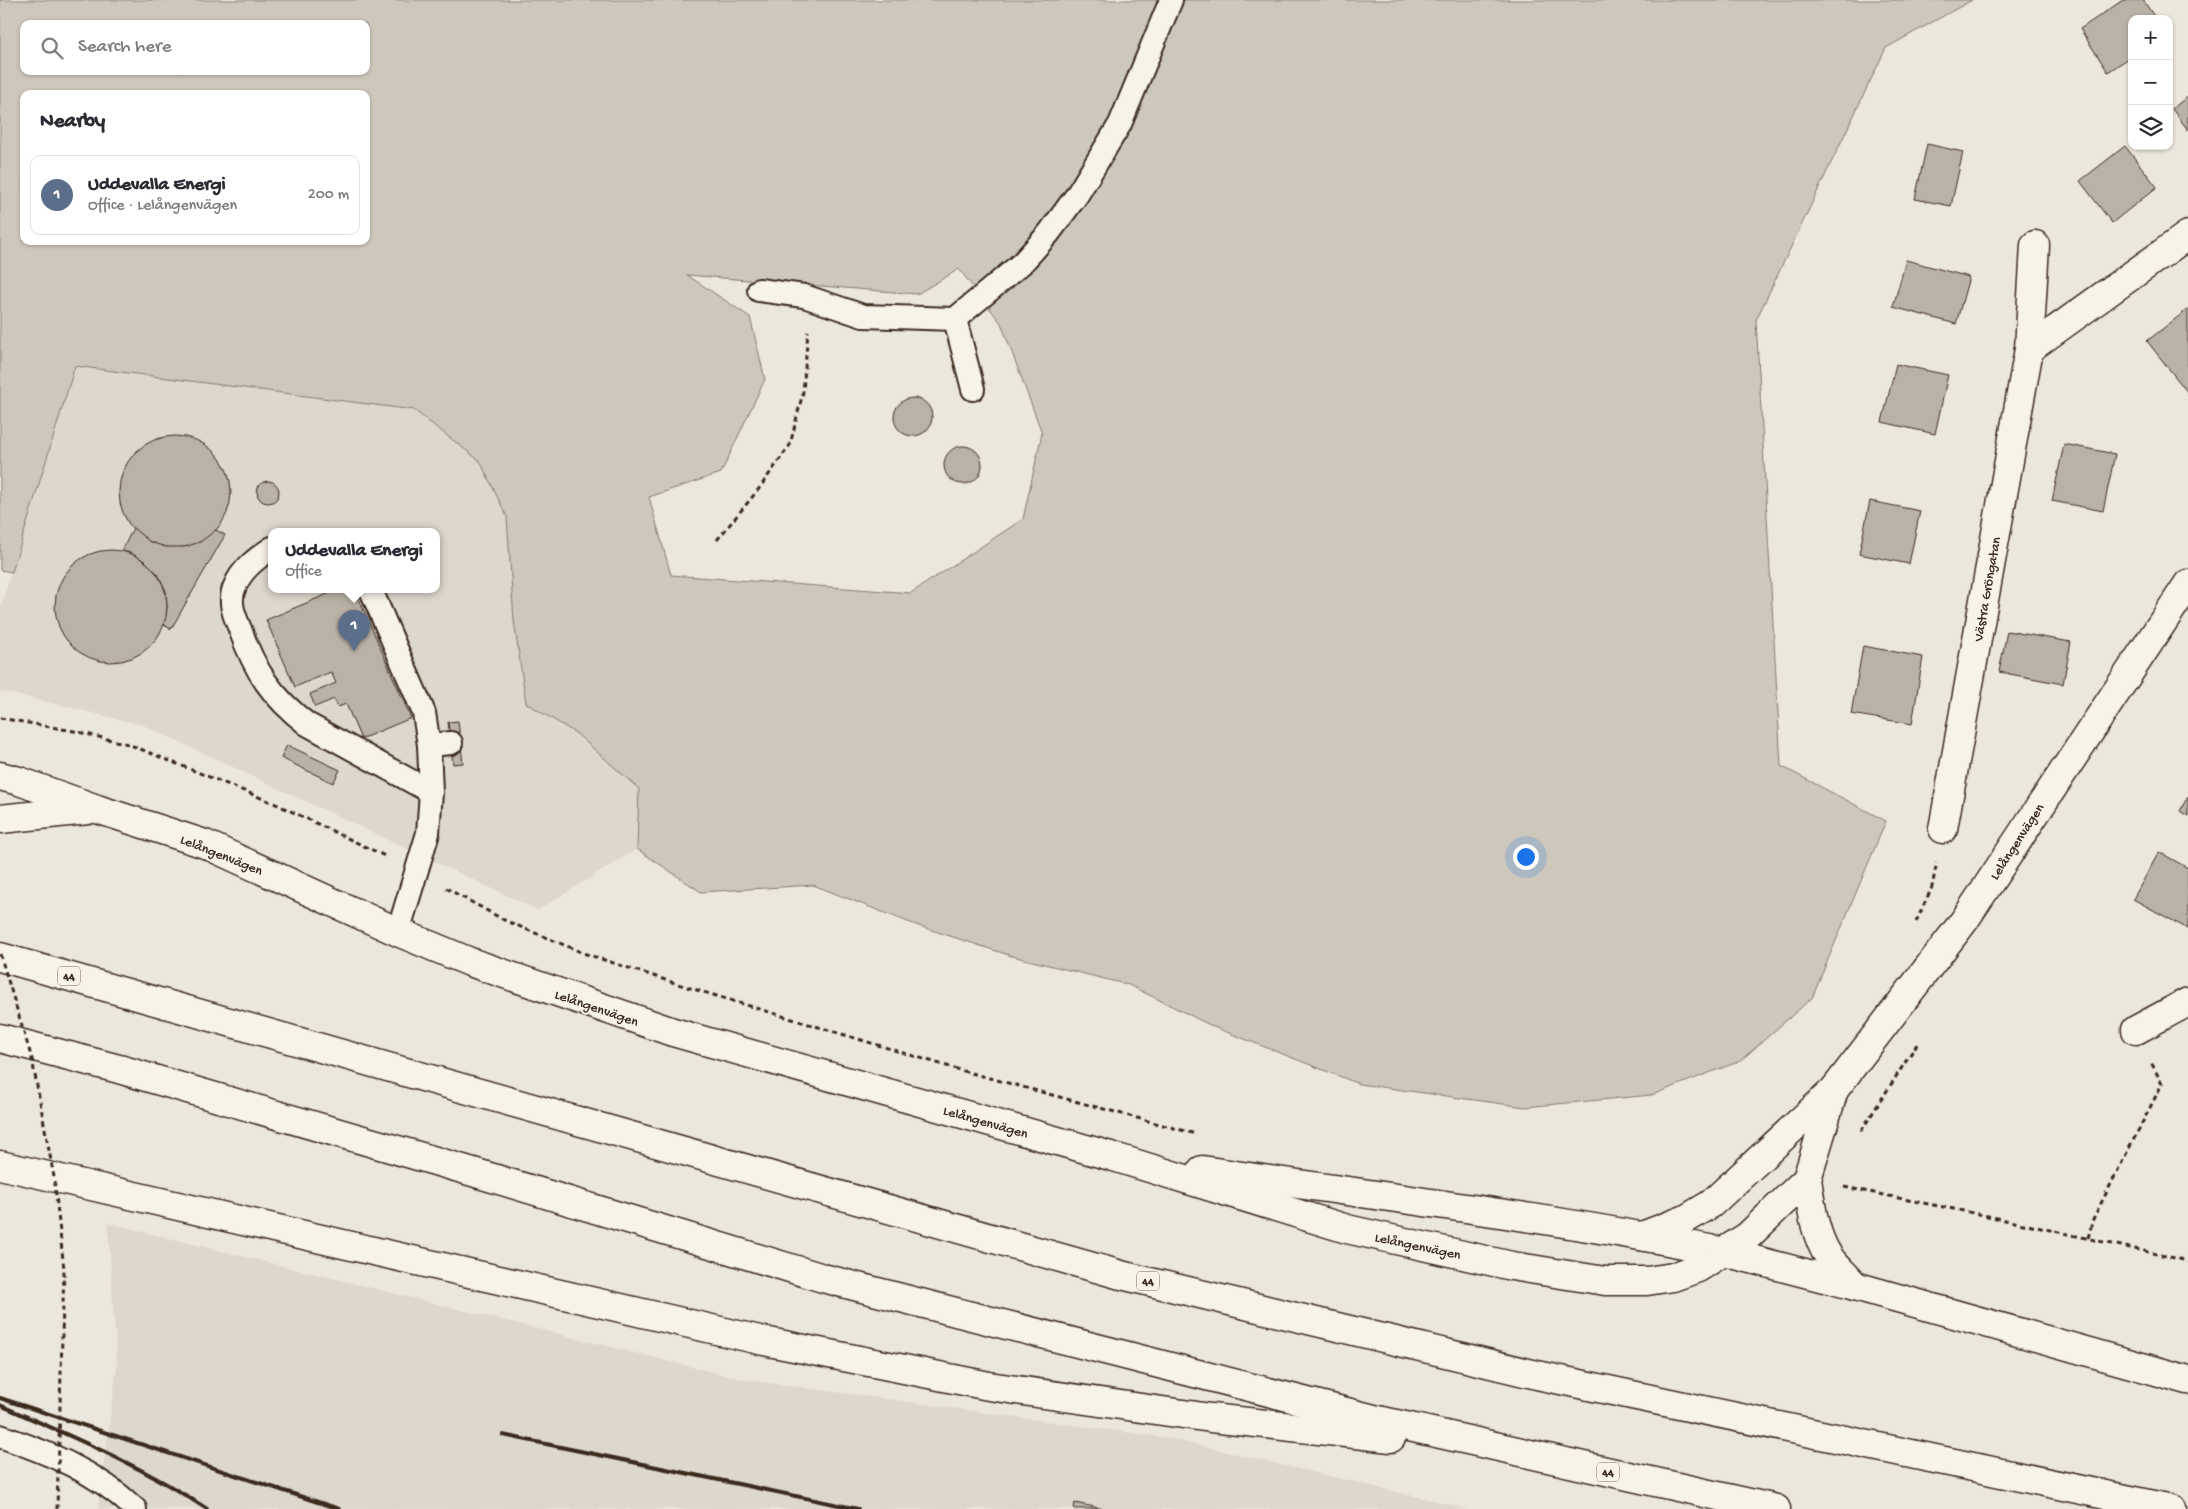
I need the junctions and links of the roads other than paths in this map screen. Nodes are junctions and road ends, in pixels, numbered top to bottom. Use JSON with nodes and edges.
{"nodes":[{"id":1,"x":1171,"y":0,"type":"edge"},
{"id":2,"x":2188,"y":235,"type":"edge"},
{"id":3,"x":2035,"y":245,"type":"dead end"},
{"id":4,"x":759,"y":290,"type":"dead end"},
{"id":5,"x":955,"y":319,"type":"junction"},
{"id":6,"x":2029,"y":349,"type":"junction"},
{"id":7,"x":973,"y":389,"type":"dead end"},
{"id":8,"x":268,"y":551,"type":"edge"},
{"id":9,"x":2188,"y":584,"type":"edge"},
{"id":10,"x":372,"y":593,"type":"edge"},
{"id":11,"x":0,"y":776,"type":"edge"},
{"id":12,"x":431,"y":792,"type":"junction"},
{"id":13,"x":97,"y":809,"type":"junction"},
{"id":14,"x":0,"y":819,"type":"edge"},
{"id":15,"x":1944,"y":829,"type":"road end"},
{"id":16,"x":398,"y":932,"type":"junction"},
{"id":17,"x":0,"y":956,"type":"edge"},
{"id":18,"x":2188,"y":1002,"type":"edge"},
{"id":19,"x":2136,"y":1030,"type":"road end"},
{"id":20,"x":0,"y":1038,"type":"edge"},
{"id":21,"x":1834,"y":1090,"type":"junction"},
{"id":22,"x":1114,"y":1157,"type":"junction"},
{"id":23,"x":0,"y":1165,"type":"edge"},
{"id":24,"x":1807,"y":1179,"type":"junction"},
{"id":25,"x":1642,"y":1236,"type":"junction"},
{"id":26,"x":1724,"y":1252,"type":"junction"},
{"id":27,"x":1855,"y":1286,"type":"junction"},
{"id":28,"x":2188,"y":1380,"type":"edge"},
{"id":29,"x":0,"y":1436,"type":"edge"},
{"id":30,"x":1512,"y":1451,"type":"junction"},
{"id":31,"x":135,"y":1509,"type":"edge"},
{"id":32,"x":1776,"y":1509,"type":"edge"},
{"id":33,"x":2172,"y":1509,"type":"edge"}],
"edges":[{"from":1,"to":5,"type":"lane"},
{"from":2,"to":6,"type":"main road"},
{"from":3,"to":6,"type":"main road","name":"Västra Gröngatan"},
{"from":4,"to":5,"type":"lane"},
{"from":5,"to":7,"type":"lane"},
{"from":6,"to":15,"type":"main road","name":"Västra Gröngatan"},
{"from":8,"to":12,"type":"lane"},
{"from":9,"to":21,"type":"main road","name":"Lelångenvägen"},
{"from":10,"to":12,"type":"lane"},
{"from":11,"to":13,"type":"main road","name":"Lelångenvägen"},
{"from":12,"to":16,"type":"lane"},
{"from":13,"to":14,"type":"main road","name":"Lelångenvägen"},
{"from":13,"to":16,"type":"main road","name":"Lelångenvägen"},
{"from":16,"to":22,"type":"main road","name":"Lelångenvägen"},
{"from":17,"to":33,"type":"main road","number":"44"},
{"from":18,"to":19,"type":"main road"},
{"from":20,"to":30,"type":"main road","number":"44"},
{"from":21,"to":24,"type":"main road","name":"Lelångenvägen"},
{"from":21,"to":25,"type":"main road","name":"Lelångenvägen"},
{"from":22,"to":25,"type":"main road","name":"Lelångenvägen"},
{"from":22,"to":26,"type":"main road","name":"Lelångenvägen"},
{"from":23,"to":30,"type":"main road"},
{"from":24,"to":26,"type":"main road","name":"Lelångenvägen"},
{"from":24,"to":27,"type":"main road"},
{"from":25,"to":26,"type":"main road","name":"Lelångenvägen"},
{"from":26,"to":27,"type":"main road"},
{"from":27,"to":28,"type":"main road"},
{"from":29,"to":31,"type":"lane"},
{"from":30,"to":32,"type":"main road","number":"44"}]}
